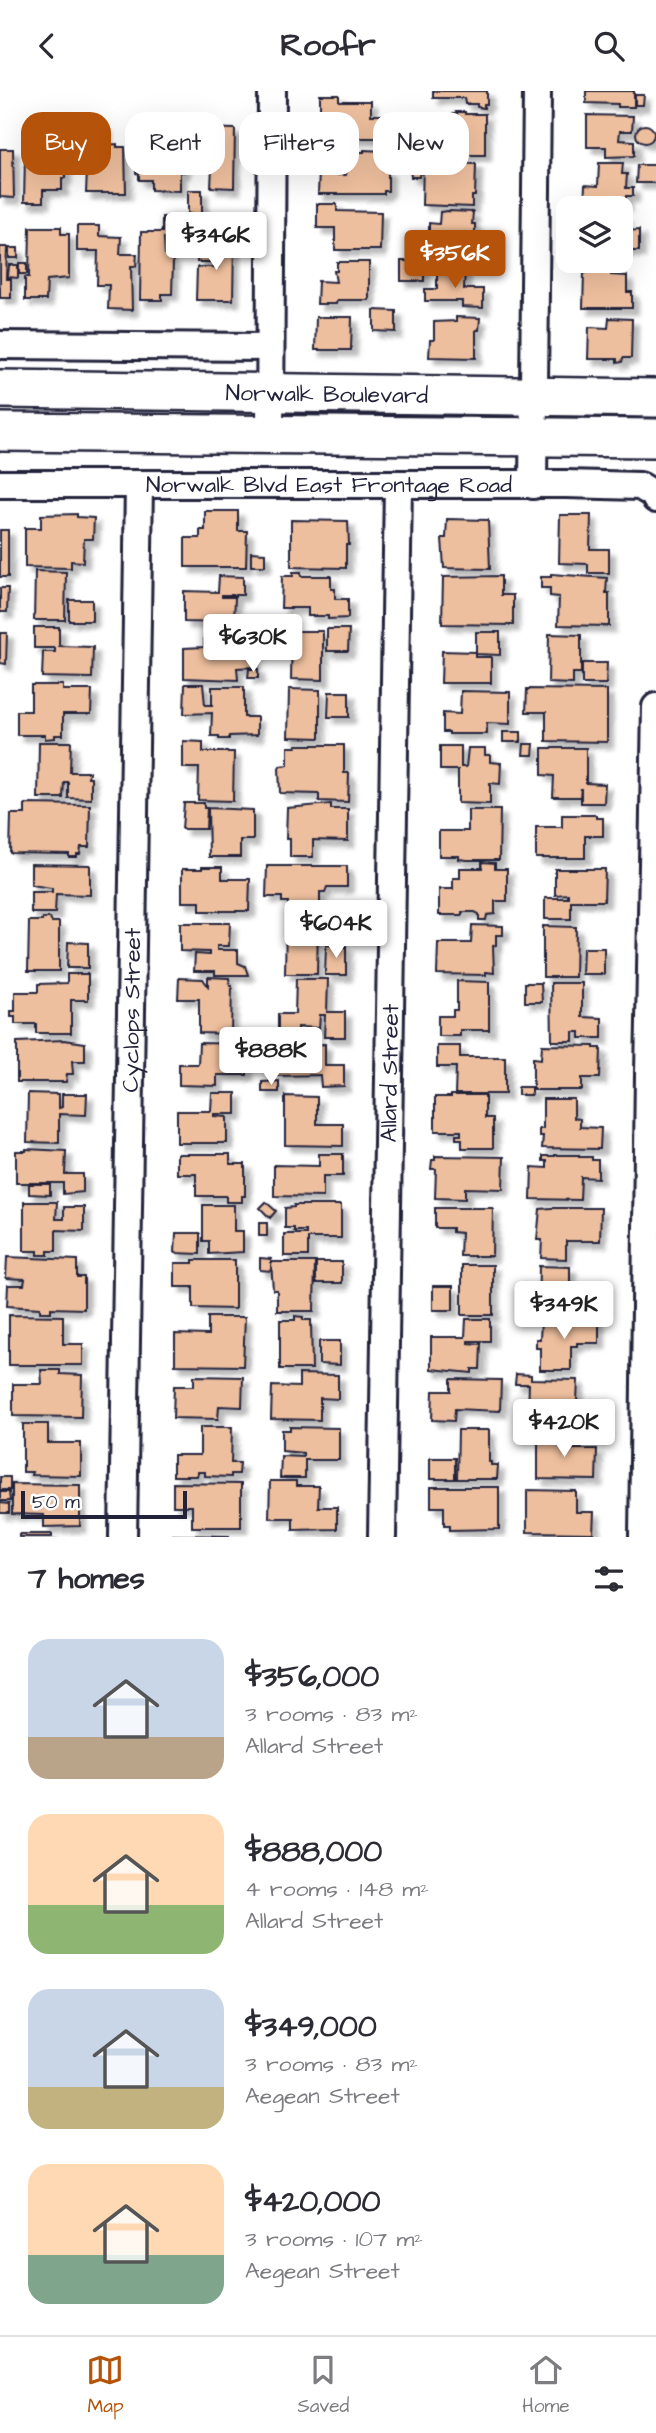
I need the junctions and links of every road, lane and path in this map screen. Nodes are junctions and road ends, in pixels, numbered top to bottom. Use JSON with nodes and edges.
{"nodes":[{"id":1,"x":272,"y":91,"type":"edge"},
{"id":2,"x":537,"y":91,"type":"edge"},
{"id":3,"x":0,"y":345,"type":"edge"},
{"id":4,"x":271,"y":347,"type":"junction"},
{"id":5,"x":0,"y":389,"type":"edge"},
{"id":6,"x":270,"y":394,"type":"junction"},
{"id":7,"x":534,"y":397,"type":"junction"},
{"id":8,"x":656,"y":398,"type":"edge"},
{"id":9,"x":0,"y":432,"type":"edge"},
{"id":10,"x":270,"y":433,"type":"junction"},
{"id":11,"x":533,"y":436,"type":"junction"},
{"id":12,"x":656,"y":438,"type":"edge"},
{"id":13,"x":0,"y":484,"type":"edge"},
{"id":14,"x":139,"y":485,"type":"junction"},
{"id":15,"x":398,"y":485,"type":"junction"},
{"id":16,"x":533,"y":485,"type":"junction"},
{"id":17,"x":656,"y":497,"type":"edge"},
{"id":18,"x":656,"y":707,"type":"edge"},
{"id":19,"x":652,"y":1074,"type":"edge"},
{"id":20,"x":123,"y":1537,"type":"edge"},
{"id":21,"x":382,"y":1537,"type":"edge"},
{"id":22,"x":643,"y":1537,"type":"edge"}],
"edges":[{"from":1,"to":4,"type":"street"},
{"from":2,"to":7,"type":"street"},
{"from":3,"to":4,"type":"street"},
{"from":4,"to":6,"type":"street"},
{"from":5,"to":6,"type":"main road","name":"Norwalk Boulevard"},
{"from":6,"to":7,"type":"main road","name":"Norwalk Boulevard"},
{"from":6,"to":10,"type":"street"},
{"from":7,"to":8,"type":"main road","name":"Norwalk Boulevard"},
{"from":7,"to":11,"type":"street"},
{"from":9,"to":10,"type":"main road","name":"Norwalk Boulevard"},
{"from":10,"to":11,"type":"main road","name":"Norwalk Boulevard"},
{"from":11,"to":12,"type":"main road","name":"Norwalk Boulevard"},
{"from":11,"to":16,"type":"street"},
{"from":13,"to":14,"type":"street","name":"Norwalk Blvd East Frontage Road"},
{"from":14,"to":15,"type":"street","name":"Norwalk Blvd East Frontage Road"},
{"from":14,"to":20,"type":"street","name":"Cyclops Street"},
{"from":15,"to":16,"type":"street","name":"Norwalk Blvd East Frontage Road"},
{"from":15,"to":21,"type":"street","name":"Allard Street"},
{"from":16,"to":17,"type":"street","name":"Norwalk Blvd East Frontage Road"},
{"from":18,"to":19,"type":"street"},
{"from":19,"to":22,"type":"street"}]}
